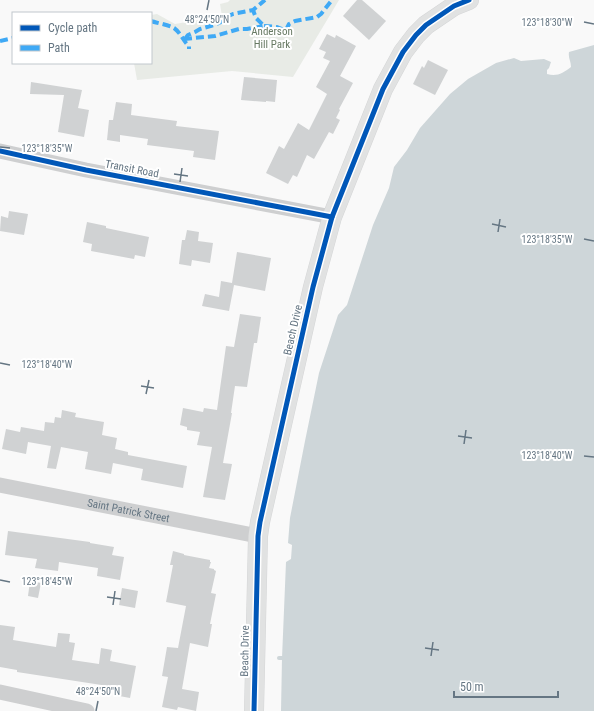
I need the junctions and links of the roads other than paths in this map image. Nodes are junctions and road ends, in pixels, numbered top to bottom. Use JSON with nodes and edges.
{"nodes":[{"id":1,"x":469,"y":0,"type":"edge"},
{"id":2,"x":0,"y":152,"type":"edge"},
{"id":3,"x":332,"y":217,"type":"junction"},
{"id":4,"x":0,"y":485,"type":"edge"},
{"id":5,"x":258,"y":536,"type":"junction"},
{"id":6,"x":0,"y":692,"type":"edge"},
{"id":7,"x":87,"y":711,"type":"edge"},
{"id":8,"x":254,"y":711,"type":"edge"}],
"edges":[{"from":1,"to":3,"type":"main road","name":"Beach Drive"},
{"from":2,"to":3,"type":"street","name":"Transit Road"},
{"from":3,"to":5,"type":"main road","name":"Beach Drive"},
{"from":4,"to":5,"type":"street","name":"Saint Patrick Street"},
{"from":5,"to":8,"type":"main road","name":"Beach Drive"},
{"from":6,"to":7,"type":"street"}]}
